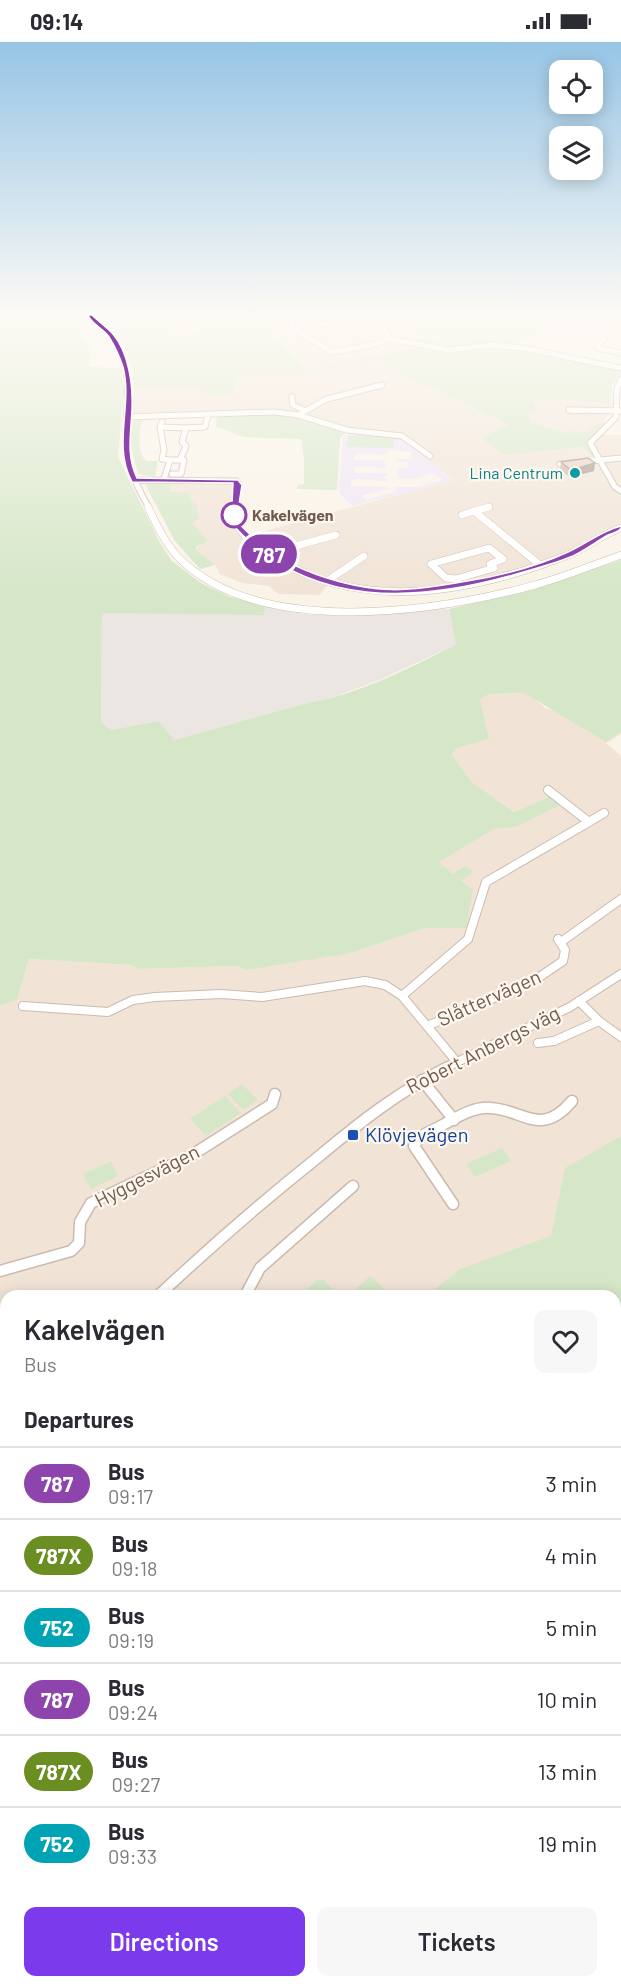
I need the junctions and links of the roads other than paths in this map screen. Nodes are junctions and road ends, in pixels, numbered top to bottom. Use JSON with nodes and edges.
{"nodes":[{"id":1,"x":127,"y":407,"type":"edge"},
{"id":2,"x":297,"y":407,"type":"edge"},
{"id":3,"x":311,"y":407,"type":"edge"},
{"id":4,"x":579,"y":409,"type":"dead end"},
{"id":5,"x":304,"y":410,"type":"junction"},
{"id":6,"x":619,"y":412,"type":"edge"},
{"id":7,"x":208,"y":415,"type":"junction"},
{"id":8,"x":298,"y":415,"type":"junction"},
{"id":9,"x":127,"y":417,"type":"junction"},
{"id":10,"x":160,"y":419,"type":"junction"},
{"id":11,"x":186,"y":428,"type":"junction"},
{"id":12,"x":169,"y":436,"type":"junction"},
{"id":13,"x":183,"y":436,"type":"junction"},
{"id":14,"x":164,"y":454,"type":"junction"},
{"id":15,"x":430,"y":456,"type":"dead end"},
{"id":16,"x":182,"y":458,"type":"junction"},
{"id":17,"x":621,"y":458,"type":"edge"},
{"id":18,"x":170,"y":460,"type":"junction"},
{"id":19,"x":600,"y":460,"type":"junction"},
{"id":20,"x":560,"y":464,"type":"edge"},
{"id":21,"x":165,"y":476,"type":"junction"},
{"id":22,"x":134,"y":480,"type":"junction"},
{"id":23,"x":619,"y":488,"type":"edge"},
{"id":24,"x":489,"y":507,"type":"dead end"},
{"id":25,"x":474,"y":511,"type":"junction"},
{"id":26,"x":462,"y":515,"type":"dead end"},
{"id":27,"x":621,"y":528,"type":"edge"},
{"id":28,"x":336,"y":535,"type":"dead end"},
{"id":29,"x":621,"y":555,"type":"edge"},
{"id":30,"x":272,"y":556,"type":"junction"},
{"id":31,"x":364,"y":556,"type":"dead end"},
{"id":32,"x":540,"y":564,"type":"junction"},
{"id":33,"x":456,"y":579,"type":"junction"},
{"id":34,"x":327,"y":581,"type":"junction"},
{"id":35,"x":462,"y":586,"type":"junction"},
{"id":36,"x":548,"y":790,"type":"dead end"},
{"id":37,"x":604,"y":813,"type":"dead end"},
{"id":38,"x":589,"y":822,"type":"junction"},
{"id":39,"x":621,"y":899,"type":"edge"},
{"id":40,"x":619,"y":977,"type":"edge"},
{"id":41,"x":402,"y":996,"type":"junction"},
{"id":42,"x":579,"y":1001,"type":"junction"},
{"id":43,"x":23,"y":1006,"type":"dead end"},
{"id":44,"x":599,"y":1021,"type":"junction"},
{"id":45,"x":427,"y":1026,"type":"junction"},
{"id":46,"x":621,"y":1037,"type":"edge"},
{"id":47,"x":538,"y":1043,"type":"dead end"},
{"id":48,"x":456,"y":1061,"type":"junction"},
{"id":49,"x":422,"y":1080,"type":"junction"},
{"id":50,"x":275,"y":1095,"type":"dead end"},
{"id":51,"x":572,"y":1101,"type":"dead end"},
{"id":52,"x":454,"y":1120,"type":"junction"},
{"id":53,"x":353,"y":1186,"type":"dead end"},
{"id":54,"x":453,"y":1204,"type":"dead end"},
{"id":55,"x":0,"y":1271,"type":"edge"},
{"id":56,"x":165,"y":1290,"type":"edge"},
{"id":57,"x":248,"y":1290,"type":"edge"}],
"edges":[{"from":1,"to":9,"type":"street"},
{"from":2,"to":5,"type":"street"},
{"from":3,"to":5,"type":"street"},
{"from":4,"to":6,"type":"street"},
{"from":5,"to":8,"type":"street"},
{"from":6,"to":19,"type":"street"},
{"from":7,"to":8,"type":"street"},
{"from":7,"to":10,"type":"street"},
{"from":7,"to":11,"type":"street"},
{"from":8,"to":15,"type":"street"},
{"from":9,"to":10,"type":"street"},
{"from":9,"to":22,"type":"street"},
{"from":10,"to":11,"type":"street"},
{"from":10,"to":12,"type":"street"},
{"from":11,"to":13,"type":"street"},
{"from":12,"to":13,"type":"street"},
{"from":12,"to":14,"type":"street"},
{"from":13,"to":16,"type":"street"},
{"from":14,"to":16,"type":"street"},
{"from":14,"to":18,"type":"street"},
{"from":16,"to":18,"type":"street"},
{"from":16,"to":21,"type":"street"},
{"from":17,"to":19,"type":"street"},
{"from":18,"to":21,"type":"street"},
{"from":19,"to":20,"type":"street"},
{"from":19,"to":23,"type":"street"},
{"from":21,"to":22,"type":"street"},
{"from":21,"to":30,"type":"street"},
{"from":22,"to":29,"type":"street"},
{"from":24,"to":25,"type":"street"},
{"from":25,"to":26,"type":"street"},
{"from":25,"to":32,"type":"street"},
{"from":27,"to":32,"type":"street"},
{"from":28,"to":30,"type":"street"},
{"from":30,"to":34,"type":"street"},
{"from":31,"to":34,"type":"street"},
{"from":32,"to":35,"type":"street"},
{"from":33,"to":33,"type":"street"},
{"from":33,"to":35,"type":"street"},
{"from":34,"to":35,"type":"street"},
{"from":36,"to":38,"type":"street"},
{"from":37,"to":38,"type":"street"},
{"from":38,"to":41,"type":"street"},
{"from":39,"to":45,"type":"street","name":"Slåttervägen"},
{"from":40,"to":42,"type":"street","name":"Robert Anbergs väg"},
{"from":41,"to":43,"type":"street"},
{"from":41,"to":45,"type":"street"},
{"from":42,"to":44,"type":"street"},
{"from":42,"to":48,"type":"street","name":"Robert Anbergs väg"},
{"from":44,"to":46,"type":"street"},
{"from":44,"to":47,"type":"street"},
{"from":45,"to":48,"type":"street"},
{"from":48,"to":49,"type":"street","name":"Robert Anbergs väg"},
{"from":49,"to":52,"type":"street"},
{"from":49,"to":56,"type":"street","name":"Robert Anbergs väg"},
{"from":50,"to":55,"type":"street","name":"Hyggesvägen"},
{"from":51,"to":52,"type":"street"},
{"from":52,"to":54,"type":"street"},
{"from":53,"to":57,"type":"street"}]}
